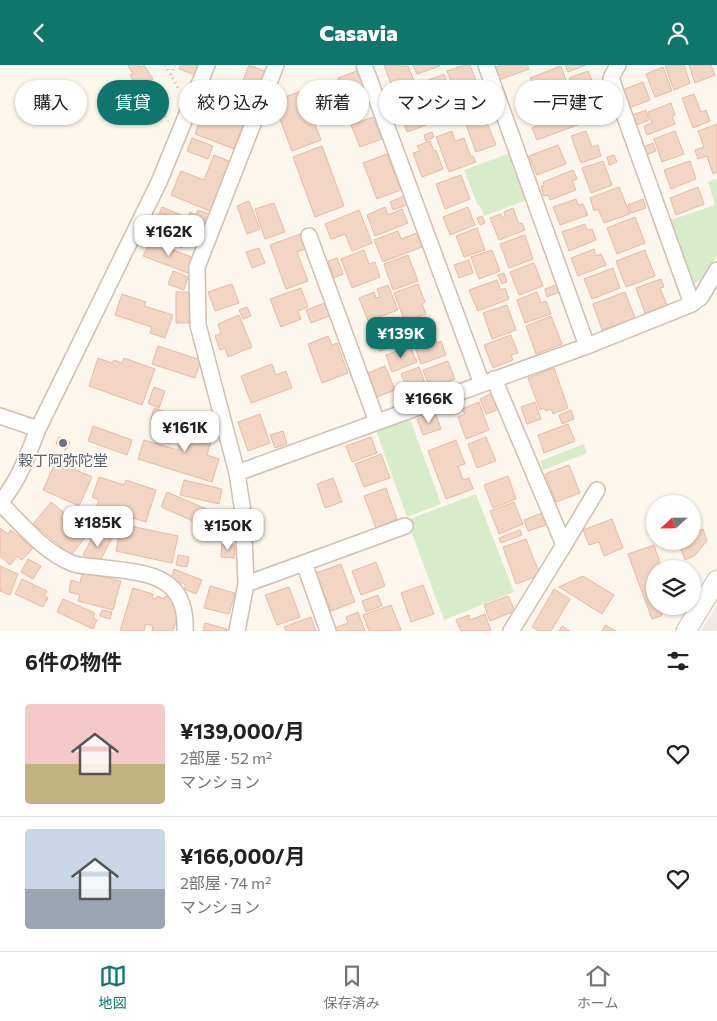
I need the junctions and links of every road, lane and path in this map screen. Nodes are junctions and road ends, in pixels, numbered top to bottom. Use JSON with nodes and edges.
{"nodes":[{"id":1,"x":165,"y":65,"type":"edge"},
{"id":2,"x":175,"y":65,"type":"edge"},
{"id":3,"x":207,"y":65,"type":"edge"},
{"id":4,"x":276,"y":65,"type":"edge"},
{"id":5,"x":364,"y":65,"type":"edge"},
{"id":6,"x":486,"y":65,"type":"edge"},
{"id":7,"x":618,"y":65,"type":"edge"},
{"id":8,"x":171,"y":75,"type":"junction"},
{"id":9,"x":201,"y":80,"type":"edge"},
{"id":10,"x":179,"y":90,"type":"edge"},
{"id":11,"x":182,"y":125,"type":"edge"},
{"id":12,"x":310,"y":237,"type":"dead end"},
{"id":13,"x":717,"y":270,"type":"edge"},
{"id":14,"x":692,"y":304,"type":"junction"},
{"id":15,"x":586,"y":346,"type":"junction"},
{"id":16,"x":488,"y":382,"type":"junction"},
{"id":17,"x":0,"y":416,"type":"edge"},
{"id":18,"x":378,"y":421,"type":"junction"},
{"id":19,"x":38,"y":429,"type":"junction"},
{"id":20,"x":237,"y":473,"type":"junction"},
{"id":21,"x":597,"y":490,"type":"dead end"},
{"id":22,"x":0,"y":503,"type":"edge"},
{"id":23,"x":405,"y":526,"type":"dead end"},
{"id":24,"x":564,"y":545,"type":"junction"},
{"id":25,"x":304,"y":563,"type":"junction"},
{"id":26,"x":717,"y":580,"type":"edge"},
{"id":27,"x":246,"y":584,"type":"junction"},
{"id":28,"x":185,"y":631,"type":"edge"},
{"id":29,"x":237,"y":631,"type":"edge"},
{"id":30,"x":328,"y":631,"type":"edge"},
{"id":31,"x":511,"y":631,"type":"edge"},
{"id":32,"x":686,"y":631,"type":"edge"}],
"edges":[{"from":1,"to":8,"type":"path"},
{"from":2,"to":8,"type":"path"},
{"from":3,"to":9,"type":"street"},
{"from":4,"to":20,"type":"street"},
{"from":5,"to":16,"type":"street"},
{"from":6,"to":15,"type":"street"},
{"from":7,"to":14,"type":"street"},
{"from":8,"to":10,"type":"path"},
{"from":11,"to":19,"type":"street"},
{"from":12,"to":18,"type":"street"},
{"from":13,"to":14,"type":"street"},
{"from":14,"to":15,"type":"street"},
{"from":15,"to":16,"type":"street"},
{"from":16,"to":18,"type":"street"},
{"from":16,"to":24,"type":"street"},
{"from":17,"to":19,"type":"street"},
{"from":18,"to":20,"type":"street"},
{"from":19,"to":22,"type":"street"},
{"from":20,"to":27,"type":"street"},
{"from":21,"to":24,"type":"street"},
{"from":22,"to":28,"type":"street"},
{"from":23,"to":25,"type":"street"},
{"from":24,"to":31,"type":"street"},
{"from":25,"to":27,"type":"street"},
{"from":25,"to":30,"type":"street"},
{"from":26,"to":32,"type":"street"},
{"from":27,"to":29,"type":"street"}]}
